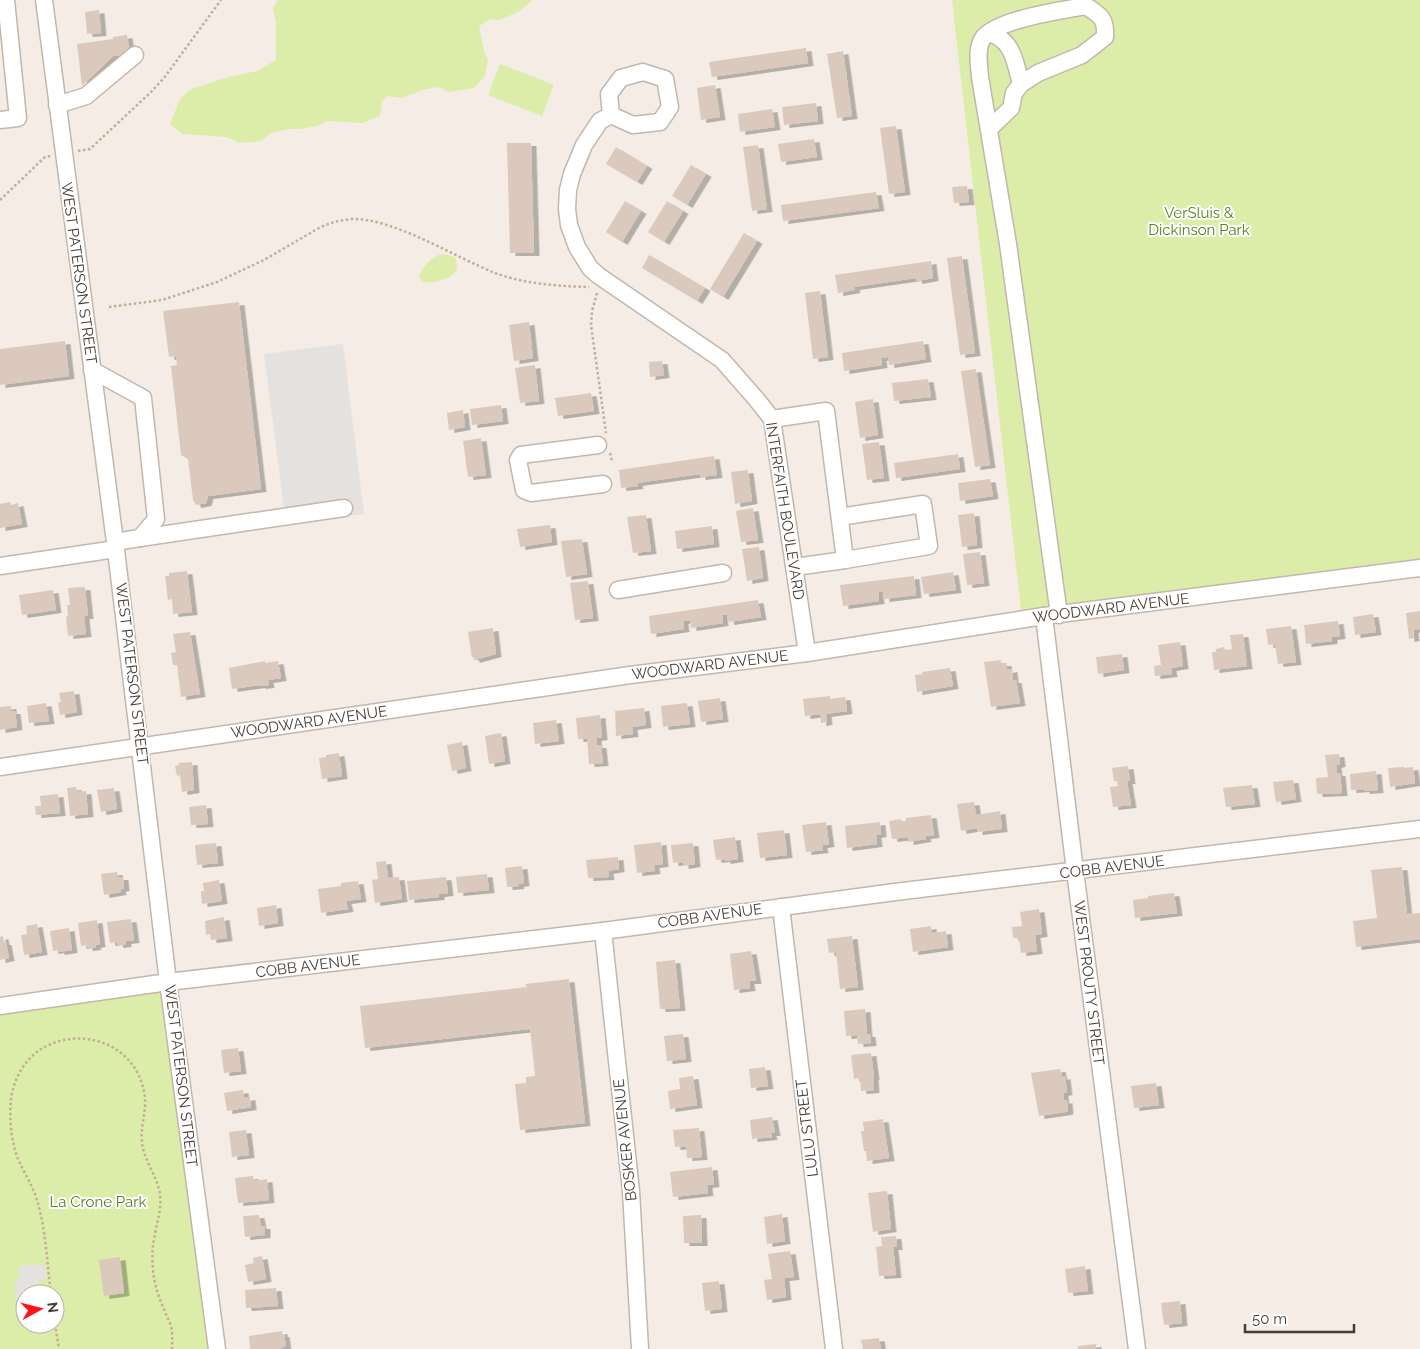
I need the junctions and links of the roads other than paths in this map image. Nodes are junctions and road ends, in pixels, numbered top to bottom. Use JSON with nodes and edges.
{"nodes":[{"id":1,"x":44,"y":0,"type":"edge"},
{"id":2,"x":6,"y":1,"type":"edge"},
{"id":3,"x":990,"y":33,"type":"junction"},
{"id":4,"x":135,"y":55,"type":"dead end"},
{"id":5,"x":1021,"y":84,"type":"junction"},
{"id":6,"x":57,"y":106,"type":"junction"},
{"id":7,"x":610,"y":115,"type":"dead end"},
{"id":8,"x":0,"y":120,"type":"edge"},
{"id":9,"x":989,"y":129,"type":"junction"},
{"id":10,"x":92,"y":370,"type":"junction"},
{"id":11,"x":772,"y":420,"type":"junction"},
{"id":12,"x":605,"y":445,"type":"road end"},
{"id":13,"x":603,"y":484,"type":"dead end"},
{"id":14,"x":344,"y":508,"type":"dead end"},
{"id":15,"x":840,"y":517,"type":"junction"},
{"id":16,"x":156,"y":519,"type":"junction"},
{"id":17,"x":180,"y":533,"type":"junction"},
{"id":18,"x":140,"y":538,"type":"junction"},
{"id":19,"x":116,"y":546,"type":"junction"},
{"id":20,"x":845,"y":560,"type":"junction"},
{"id":21,"x":0,"y":566,"type":"edge"},
{"id":22,"x":795,"y":567,"type":"junction"},
{"id":23,"x":1420,"y":568,"type":"edge"},
{"id":24,"x":723,"y":574,"type":"dead end"},
{"id":25,"x":618,"y":590,"type":"dead end"},
{"id":26,"x":1052,"y":616,"type":"junction"},
{"id":27,"x":807,"y":652,"type":"junction"},
{"id":28,"x":141,"y":747,"type":"junction"},
{"id":29,"x":0,"y":767,"type":"edge"},
{"id":30,"x":1420,"y":829,"type":"edge"},
{"id":31,"x":1075,"y":871,"type":"junction"},
{"id":32,"x":781,"y":907,"type":"junction"},
{"id":33,"x":603,"y":931,"type":"junction"},
{"id":34,"x":168,"y":982,"type":"junction"},
{"id":35,"x":0,"y":1006,"type":"edge"},
{"id":36,"x":216,"y":1349,"type":"edge"},
{"id":37,"x":640,"y":1349,"type":"edge"},
{"id":38,"x":834,"y":1349,"type":"edge"},
{"id":39,"x":1137,"y":1349,"type":"edge"}],
"edges":[{"from":1,"to":6,"type":"street","name":"WEST PATERSON STREET"},
{"from":2,"to":8,"type":"street"},
{"from":3,"to":5,"type":"street"},
{"from":3,"to":5,"type":"street"},
{"from":3,"to":9,"type":"street","name":"WEST PROUTY STREET"},
{"from":4,"to":6,"type":"street"},
{"from":5,"to":9,"type":"street"},
{"from":6,"to":10,"type":"street","name":"WEST PATERSON STREET"},
{"from":7,"to":11,"type":"street","name":"INTERFAITH BOULEVARD"},
{"from":9,"to":26,"type":"street","name":"WEST PROUTY STREET"},
{"from":10,"to":16,"type":"street"},
{"from":10,"to":19,"type":"street","name":"WEST PATERSON STREET"},
{"from":11,"to":15,"type":"street"},
{"from":11,"to":22,"type":"street","name":"INTERFAITH BOULEVARD"},
{"from":12,"to":13,"type":"street"},
{"from":14,"to":17,"type":"street"},
{"from":15,"to":20,"type":"street"},
{"from":15,"to":20,"type":"street"},
{"from":16,"to":17,"type":"street"},
{"from":16,"to":18,"type":"street"},
{"from":17,"to":18,"type":"street"},
{"from":18,"to":19,"type":"street"},
{"from":19,"to":21,"type":"street"},
{"from":19,"to":28,"type":"street","name":"WEST PATERSON STREET"},
{"from":20,"to":22,"type":"street"},
{"from":22,"to":27,"type":"street","name":"INTERFAITH BOULEVARD"},
{"from":23,"to":26,"type":"street","name":"WOODWARD AVENUE"},
{"from":24,"to":25,"type":"street"},
{"from":26,"to":27,"type":"street","name":"WOODWARD AVENUE"},
{"from":26,"to":31,"type":"street","name":"WEST PROUTY STREET"},
{"from":27,"to":28,"type":"street","name":"WOODWARD AVENUE"},
{"from":28,"to":29,"type":"street","name":"WOODWARD AVENUE"},
{"from":28,"to":34,"type":"street","name":"WEST PATERSON STREET"},
{"from":30,"to":31,"type":"street","name":"COBB AVENUE"},
{"from":31,"to":32,"type":"street","name":"COBB AVENUE"},
{"from":31,"to":39,"type":"street","name":"WEST PROUTY STREET"},
{"from":32,"to":33,"type":"street","name":"COBB AVENUE"},
{"from":32,"to":38,"type":"street","name":"LULU STREET"},
{"from":33,"to":34,"type":"street","name":"COBB AVENUE"},
{"from":33,"to":37,"type":"street","name":"BOSKER AVENUE"},
{"from":34,"to":35,"type":"street","name":"COBB AVENUE"},
{"from":34,"to":36,"type":"street","name":"WEST PATERSON STREET"}]}
